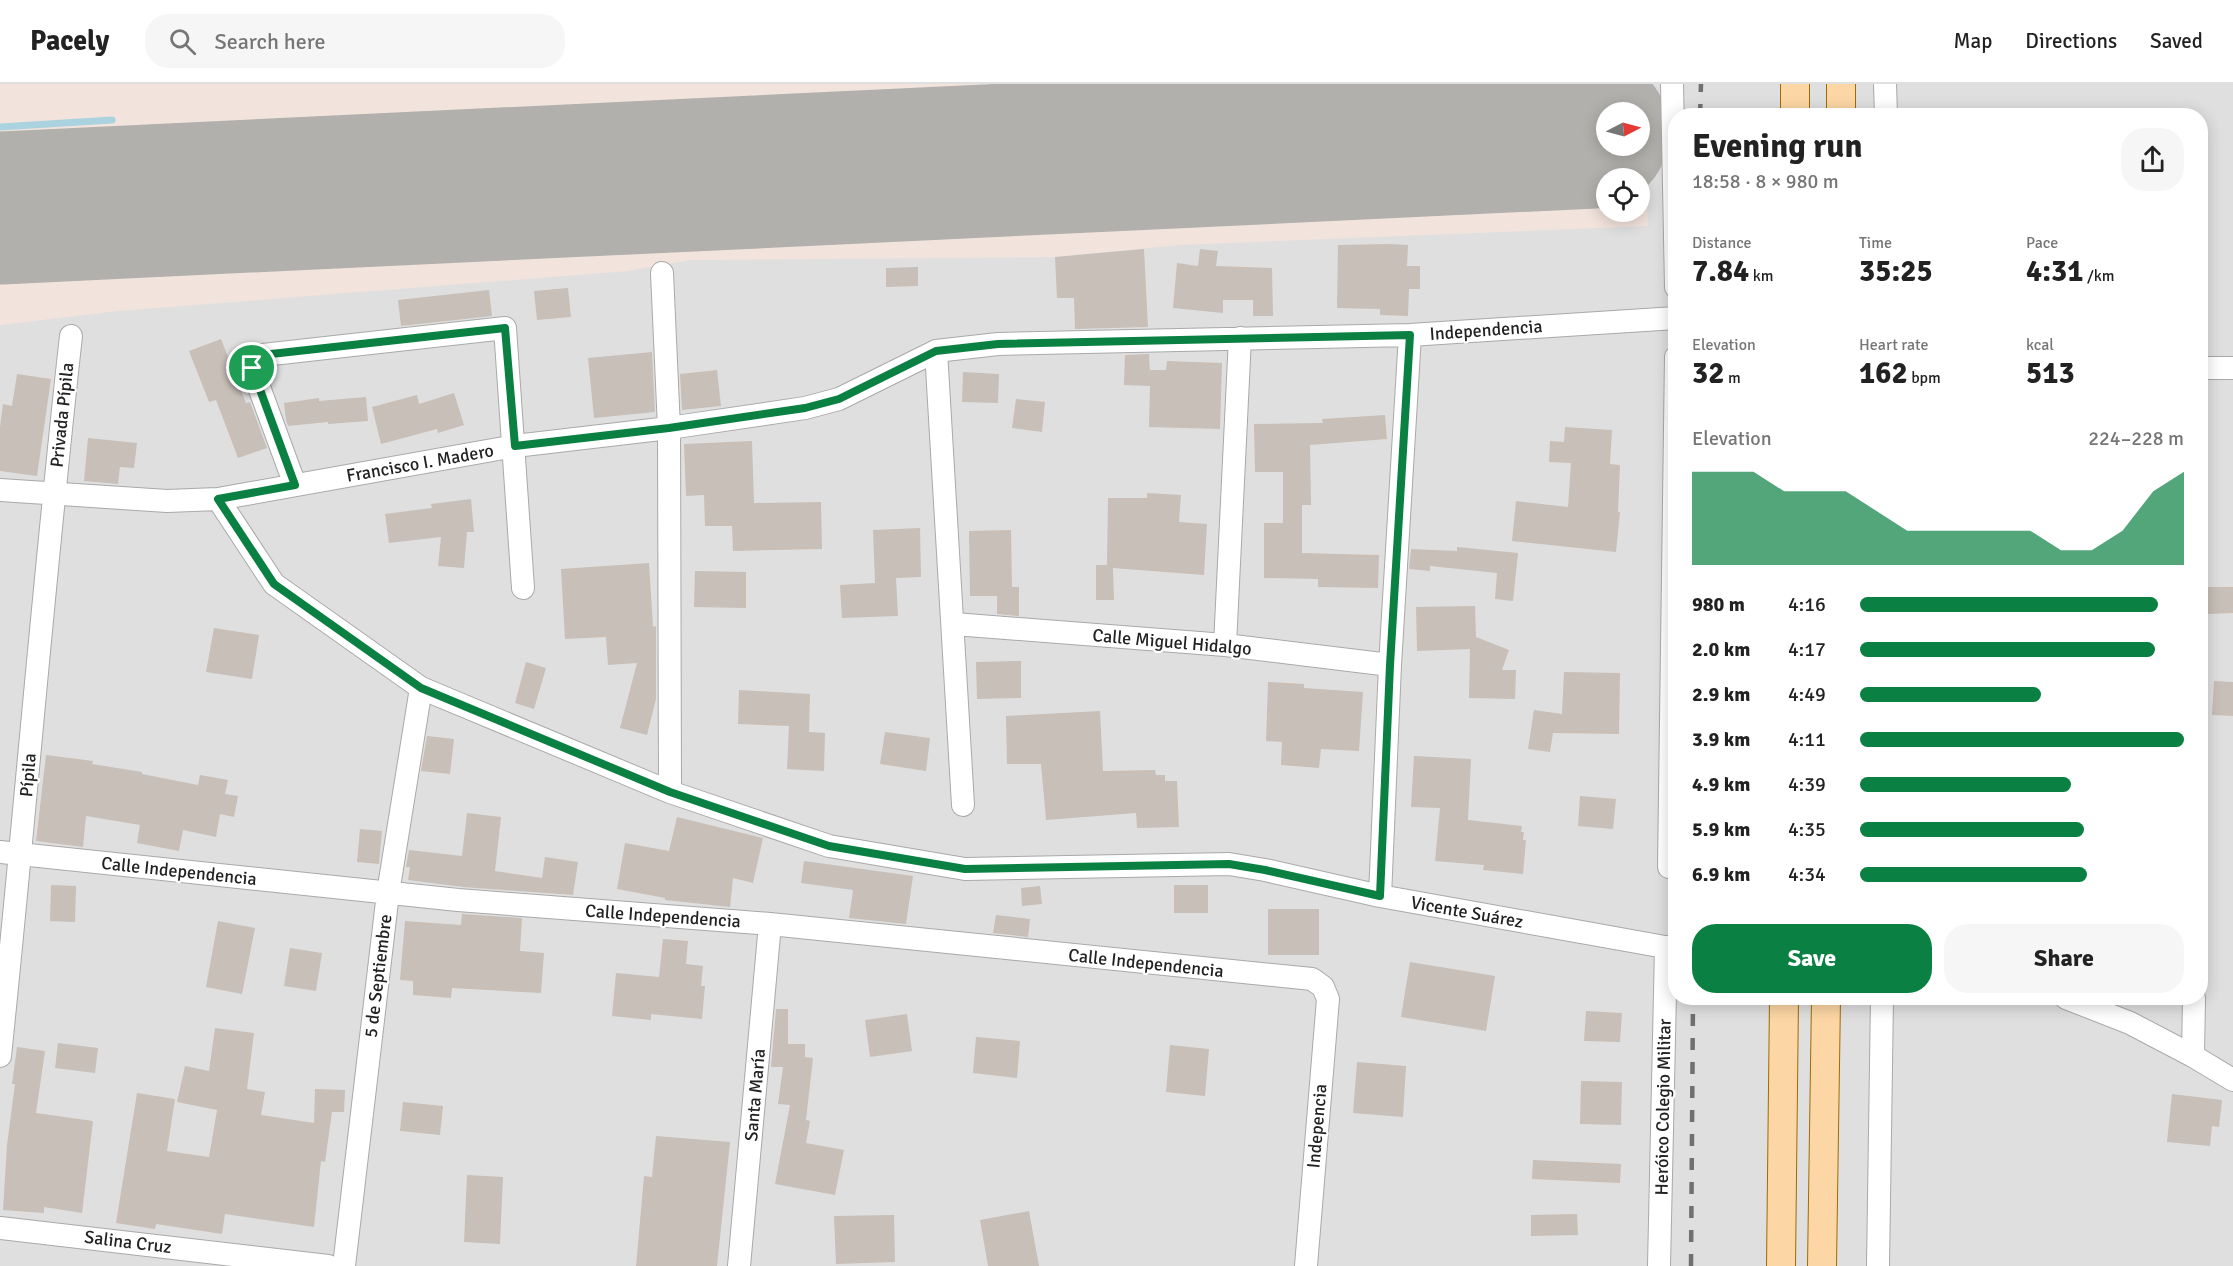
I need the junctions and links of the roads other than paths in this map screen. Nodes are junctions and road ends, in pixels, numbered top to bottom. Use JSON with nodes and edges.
{"nodes":[{"id":1,"x":1672,"y":84,"type":"edge"},
{"id":2,"x":1795,"y":84,"type":"edge"},
{"id":3,"x":1841,"y":84,"type":"edge"},
{"id":4,"x":1885,"y":84,"type":"edge"},
{"id":5,"x":1672,"y":108,"type":"edge"},
{"id":6,"x":1795,"y":108,"type":"edge"},
{"id":7,"x":1841,"y":108,"type":"edge"},
{"id":8,"x":1886,"y":108,"type":"edge"},
{"id":9,"x":663,"y":273,"type":"dead end"},
{"id":10,"x":1668,"y":319,"type":"edge"},
{"id":11,"x":1410,"y":335,"type":"junction"},
{"id":12,"x":71,"y":336,"type":"dead end"},
{"id":13,"x":1240,"y":338,"type":"junction"},
{"id":14,"x":936,"y":351,"type":"junction"},
{"id":15,"x":2208,"y":368,"type":"edge"},
{"id":16,"x":2233,"y":368,"type":"edge"},
{"id":17,"x":669,"y":428,"type":"junction"},
{"id":18,"x":515,"y":446,"type":"junction"},
{"id":19,"x":295,"y":485,"type":"junction"},
{"id":20,"x":0,"y":490,"type":"edge"},
{"id":21,"x":53,"y":494,"type":"junction"},
{"id":22,"x":218,"y":499,"type":"junction"},
{"id":23,"x":523,"y":588,"type":"dead end"},
{"id":24,"x":954,"y":624,"type":"junction"},
{"id":25,"x":1225,"y":645,"type":"junction"},
{"id":26,"x":1390,"y":665,"type":"junction"},
{"id":27,"x":421,"y":688,"type":"junction"},
{"id":28,"x":670,"y":792,"type":"junction"},
{"id":29,"x":963,"y":805,"type":"dead end"},
{"id":30,"x":10,"y":853,"type":"edge"},
{"id":31,"x":388,"y":893,"type":"junction"},
{"id":32,"x":1380,"y":896,"type":"junction"},
{"id":33,"x":770,"y":924,"type":"junction"},
{"id":34,"x":1668,"y":947,"type":"edge"},
{"id":35,"x":1323,"y":987,"type":"joint"},
{"id":36,"x":1669,"y":1005,"type":"edge"},
{"id":37,"x":1784,"y":1005,"type":"edge"},
{"id":38,"x":1826,"y":1005,"type":"edge"},
{"id":39,"x":1882,"y":1005,"type":"edge"},
{"id":40,"x":2084,"y":1005,"type":"edge"},
{"id":41,"x":2194,"y":1005,"type":"edge"},
{"id":42,"x":0,"y":1056,"type":"edge"},
{"id":43,"x":2193,"y":1056,"type":"junction"},
{"id":44,"x":2233,"y":1080,"type":"edge"},
{"id":45,"x":0,"y":1228,"type":"edge"},
{"id":46,"x":327,"y":1266,"type":"edge"},
{"id":47,"x":344,"y":1266,"type":"edge"},
{"id":48,"x":739,"y":1266,"type":"edge"},
{"id":49,"x":1306,"y":1266,"type":"edge"},
{"id":50,"x":1659,"y":1266,"type":"edge"},
{"id":51,"x":1781,"y":1266,"type":"edge"},
{"id":52,"x":1822,"y":1266,"type":"edge"},
{"id":53,"x":1878,"y":1266,"type":"edge"}],
"edges":[{"from":1,"to":5,"type":"street"},
{"from":2,"to":6,"type":"main road"},
{"from":3,"to":7,"type":"main road"},
{"from":4,"to":8,"type":"street"},
{"from":9,"to":17,"type":"street"},
{"from":10,"to":11,"type":"street","name":"Independencia"},
{"from":11,"to":13,"type":"street","name":"Independencia"},
{"from":11,"to":26,"type":"street"},
{"from":12,"to":21,"type":"street","name":"Privada Pípila"},
{"from":13,"to":14,"type":"street","name":"Independencia"},
{"from":13,"to":25,"type":"street"},
{"from":14,"to":17,"type":"street","name":"Francisco I. Madero"},
{"from":14,"to":24,"type":"street"},
{"from":15,"to":16,"type":"street"},
{"from":17,"to":18,"type":"street","name":"Francisco I. Madero"},
{"from":17,"to":28,"type":"street"},
{"from":18,"to":19,"type":"street","name":"Francisco I. Madero"},
{"from":18,"to":19,"type":"street"},
{"from":18,"to":23,"type":"street"},
{"from":19,"to":22,"type":"street","name":"Francisco I. Madero"},
{"from":20,"to":21,"type":"street","name":"Francisco I. Madero"},
{"from":21,"to":22,"type":"street","name":"Francisco I. Madero"},
{"from":21,"to":30,"type":"street","name":"Pípila"},
{"from":22,"to":27,"type":"street","name":"Vicente Suárez"},
{"from":24,"to":25,"type":"street","name":"Calle Miguel Hidalgo"},
{"from":24,"to":29,"type":"street"},
{"from":25,"to":26,"type":"street","name":"Calle Miguel Hidalgo"},
{"from":26,"to":32,"type":"street"},
{"from":27,"to":28,"type":"street","name":"Vicente Suárez"},
{"from":27,"to":31,"type":"street","name":"5 de Septiembre"},
{"from":28,"to":32,"type":"street","name":"Vicente Suárez"},
{"from":30,"to":31,"type":"street","name":"Calle Independencia"},
{"from":30,"to":42,"type":"street","name":"Pípila"},
{"from":31,"to":33,"type":"street","name":"Calle Independencia"},
{"from":31,"to":47,"type":"street","name":"5 de Septiembre"},
{"from":32,"to":34,"type":"street","name":"Vicente Suárez"},
{"from":33,"to":35,"type":"street","name":"Calle Independencia"},
{"from":33,"to":48,"type":"street","name":"Santa María"},
{"from":35,"to":49,"type":"street","name":"Indepencia"},
{"from":36,"to":50,"type":"street","name":"Heróico Colegio Militar"},
{"from":37,"to":51,"type":"main road"},
{"from":38,"to":52,"type":"main road"},
{"from":39,"to":53,"type":"street"},
{"from":40,"to":43,"type":"street"},
{"from":41,"to":43,"type":"street"},
{"from":43,"to":44,"type":"street"},
{"from":45,"to":46,"type":"street","name":"Salina Cruz"}]}
